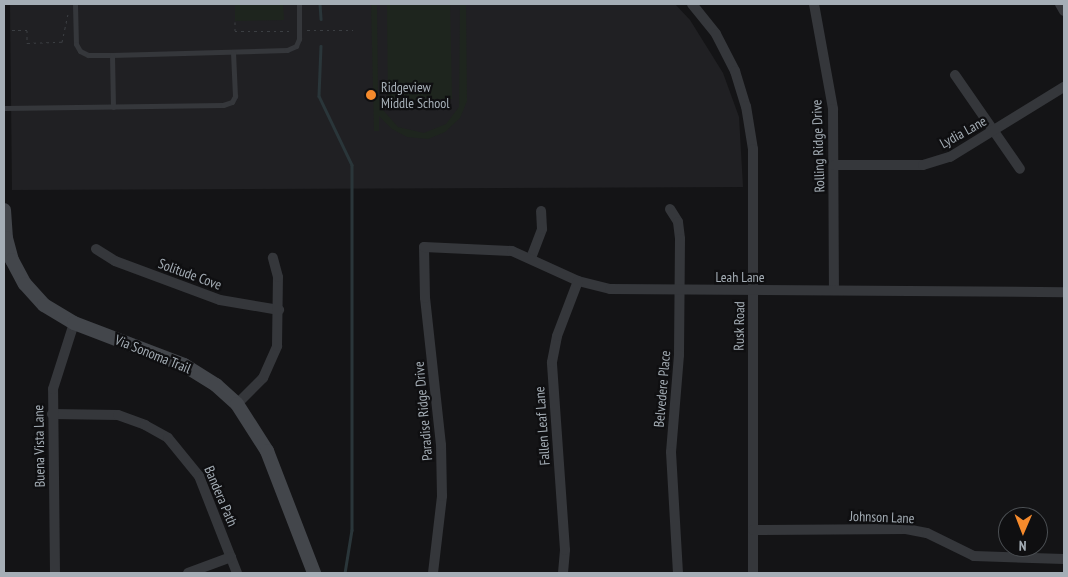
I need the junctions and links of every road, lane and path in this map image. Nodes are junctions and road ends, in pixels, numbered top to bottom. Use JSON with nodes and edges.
{"nodes":[{"id":1,"x":76,"y":4,"type":"edge"},
{"id":2,"x":299,"y":4,"type":"edge"},
{"id":3,"x":692,"y":4,"type":"edge"},
{"id":4,"x":814,"y":4,"type":"edge"},
{"id":5,"x":1060,"y":4,"type":"edge"},
{"id":6,"x":1064,"y":11,"type":"edge"},
{"id":7,"x":68,"y":12,"type":"dead end"},
{"id":8,"x":235,"y":22,"type":"dead end"},
{"id":9,"x":12,"y":30,"type":"dead end"},
{"id":10,"x":353,"y":30,"type":"dead end"},
{"id":11,"x":300,"y":31,"type":"junction"},
{"id":12,"x":233,"y":52,"type":"junction"},
{"id":13,"x":112,"y":55,"type":"junction"},
{"id":14,"x":955,"y":74,"type":"dead end"},
{"id":15,"x":1064,"y":87,"type":"edge"},
{"id":16,"x":113,"y":107,"type":"junction"},
{"id":17,"x":4,"y":108,"type":"edge"},
{"id":18,"x":994,"y":131,"type":"junction"},
{"id":19,"x":834,"y":165,"type":"junction"},
{"id":20,"x":1020,"y":170,"type":"dead end"},
{"id":21,"x":670,"y":209,"type":"dead end"},
{"id":22,"x":4,"y":210,"type":"edge"},
{"id":23,"x":541,"y":210,"type":"dead end"},
{"id":24,"x":424,"y":247,"type":"joint"},
{"id":25,"x":96,"y":249,"type":"dead end"},
{"id":26,"x":273,"y":258,"type":"dead end"},
{"id":27,"x":531,"y":258,"type":"junction"},
{"id":28,"x":578,"y":281,"type":"junction"},
{"id":29,"x":680,"y":290,"type":"junction"},
{"id":30,"x":754,"y":290,"type":"junction"},
{"id":31,"x":834,"y":290,"type":"junction"},
{"id":32,"x":1064,"y":292,"type":"edge"},
{"id":33,"x":279,"y":310,"type":"junction"},
{"id":34,"x":74,"y":323,"type":"junction"},
{"id":35,"x":237,"y":404,"type":"junction"},
{"id":36,"x":52,"y":414,"type":"junction"},
{"id":37,"x":752,"y":530,"type":"junction"},
{"id":38,"x":231,"y":557,"type":"junction"},
{"id":39,"x":1064,"y":560,"type":"edge"},
{"id":40,"x":55,"y":573,"type":"edge"},
{"id":41,"x":188,"y":573,"type":"edge"},
{"id":42,"x":237,"y":573,"type":"edge"},
{"id":43,"x":314,"y":573,"type":"edge"},
{"id":44,"x":433,"y":573,"type":"edge"},
{"id":45,"x":563,"y":573,"type":"edge"},
{"id":46,"x":678,"y":573,"type":"edge"},
{"id":47,"x":752,"y":573,"type":"edge"}],
"edges":[{"from":1,"to":13,"type":"lane"},
{"from":2,"to":11,"type":"lane"},
{"from":3,"to":30,"type":"street","name":"Rusk Road"},
{"from":4,"to":19,"type":"street","name":"Rolling Ridge Drive"},
{"from":5,"to":6,"type":"street"},
{"from":7,"to":9,"type":"path"},
{"from":8,"to":11,"type":"path"},
{"from":10,"to":11,"type":"path"},
{"from":11,"to":12,"type":"lane"},
{"from":12,"to":13,"type":"lane"},
{"from":12,"to":16,"type":"lane"},
{"from":13,"to":16,"type":"lane"},
{"from":14,"to":18,"type":"street"},
{"from":15,"to":18,"type":"street","name":"Lydia Lane"},
{"from":16,"to":17,"type":"lane"},
{"from":18,"to":19,"type":"street","name":"Lydia Lane"},
{"from":18,"to":20,"type":"street"},
{"from":19,"to":31,"type":"street","name":"Rolling Ridge Drive"},
{"from":21,"to":29,"type":"street","name":"Belvedere Place"},
{"from":22,"to":34,"type":"street","name":"Via Sonoma Trail"},
{"from":23,"to":27,"type":"street"},
{"from":24,"to":27,"type":"street","name":"Leah Lane"},
{"from":24,"to":44,"type":"street","name":"Paradise Ridge Drive"},
{"from":25,"to":33,"type":"street","name":"Solitude Cove"},
{"from":26,"to":33,"type":"street"},
{"from":27,"to":28,"type":"street","name":"Leah Lane"},
{"from":28,"to":29,"type":"street","name":"Leah Lane"},
{"from":28,"to":45,"type":"street","name":"Fallen Leaf Lane"},
{"from":29,"to":30,"type":"street","name":"Leah Lane"},
{"from":29,"to":46,"type":"street","name":"Belvedere Place"},
{"from":30,"to":31,"type":"street","name":"Leah Lane"},
{"from":30,"to":37,"type":"street","name":"Rusk Road"},
{"from":31,"to":32,"type":"street","name":"Leah Lane"},
{"from":33,"to":35,"type":"street"},
{"from":34,"to":35,"type":"street","name":"Via Sonoma Trail"},
{"from":34,"to":36,"type":"street","name":"Buena Vista Lane"},
{"from":35,"to":43,"type":"street","name":"Via Sonoma Trail"},
{"from":36,"to":38,"type":"street","name":"Bandera Path"},
{"from":36,"to":40,"type":"street","name":"Buena Vista Lane"},
{"from":37,"to":39,"type":"street","name":"Johnson Lane"},
{"from":37,"to":47,"type":"street","name":"Rusk Road"},
{"from":38,"to":41,"type":"street"},
{"from":38,"to":42,"type":"street","name":"Bandera Path"}]}
